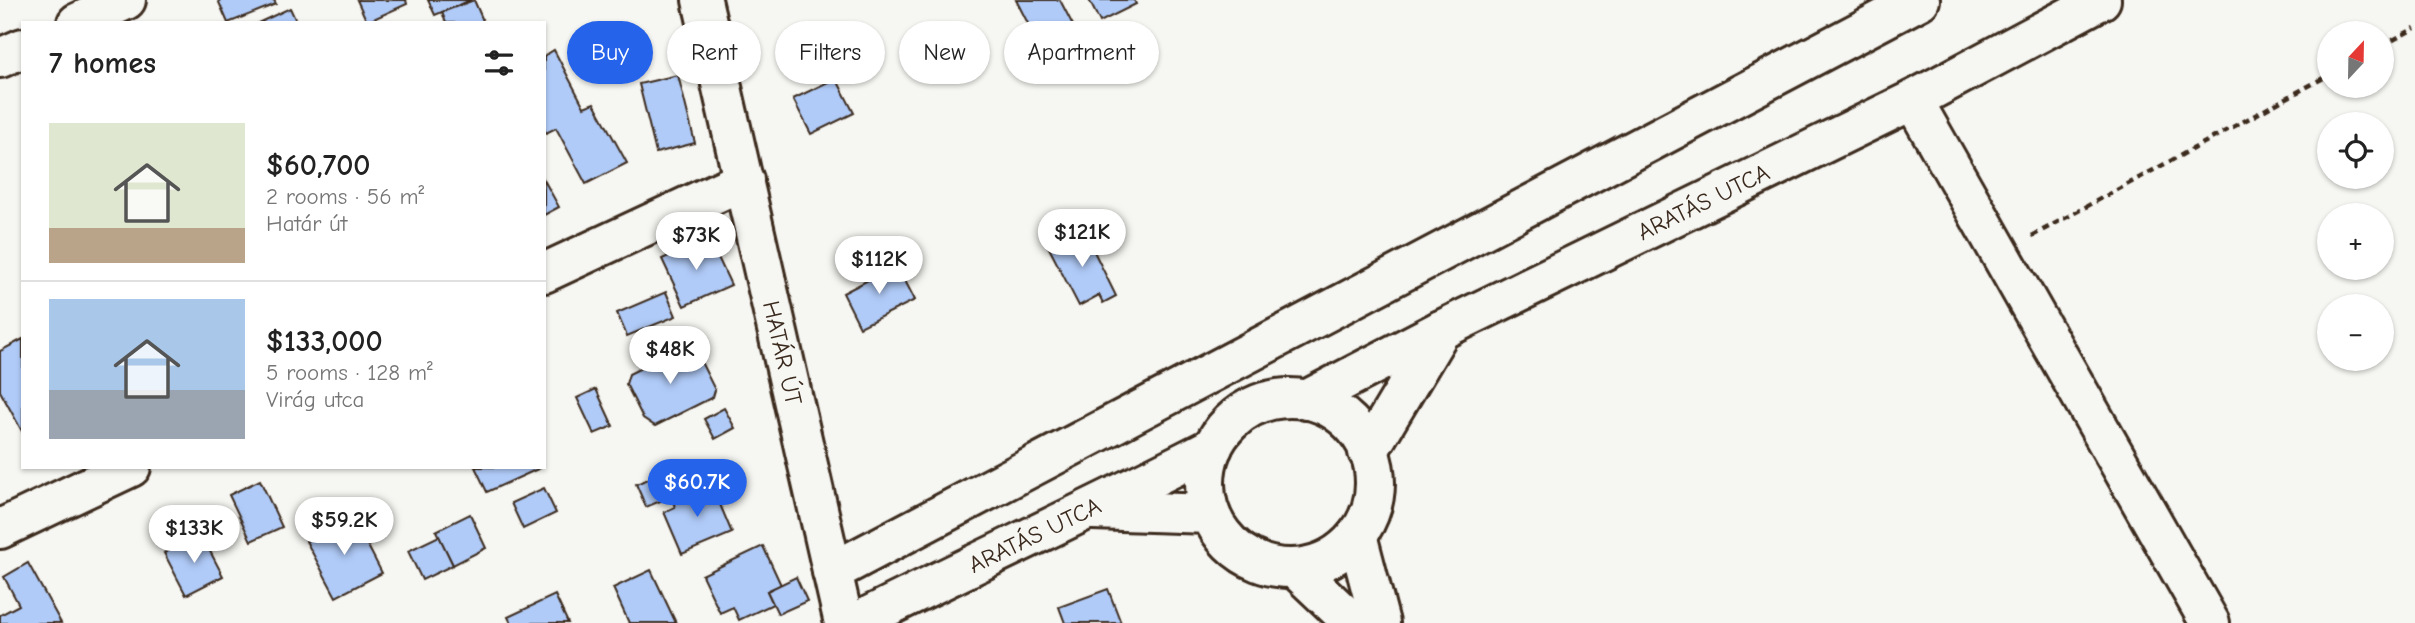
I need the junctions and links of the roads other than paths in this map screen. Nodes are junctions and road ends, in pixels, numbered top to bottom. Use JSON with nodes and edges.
{"nodes":[{"id":1,"x":126,"y":0,"type":"edge"},
{"id":2,"x":702,"y":0,"type":"edge"},
{"id":3,"x":1920,"y":0,"type":"edge"},
{"id":4,"x":2101,"y":0,"type":"edge"},
{"id":5,"x":80,"y":21,"type":"edge"},
{"id":6,"x":21,"y":49,"type":"edge"},
{"id":7,"x":0,"y":58,"type":"edge"},
{"id":8,"x":1913,"y":100,"type":"junction"},
{"id":9,"x":744,"y":180,"type":"junction"},
{"id":10,"x":546,"y":272,"type":"edge"},
{"id":11,"x":1441,"y":330,"type":"junction"},
{"id":12,"x":1306,"y":400,"type":"junction"},
{"id":13,"x":1213,"y":447,"type":"junction"},
{"id":14,"x":1368,"y":452,"type":"junction"},
{"id":15,"x":127,"y":469,"type":"edge"},
{"id":16,"x":1090,"y":510,"type":"junction"},
{"id":17,"x":1209,"y":514,"type":"junction"},
{"id":18,"x":0,"y":529,"type":"edge"},
{"id":19,"x":1357,"y":535,"type":"junction"},
{"id":20,"x":1295,"y":568,"type":"junction"},
{"id":21,"x":832,"y":572,"type":"junction"},
{"id":22,"x":844,"y":623,"type":"edge"},
{"id":23,"x":855,"y":623,"type":"edge"},
{"id":24,"x":1353,"y":623,"type":"edge"},
{"id":25,"x":1380,"y":623,"type":"edge"},
{"id":26,"x":2210,"y":623,"type":"edge"}],
"edges":[{"from":1,"to":5,"type":"street"},
{"from":2,"to":9,"type":"street","name":"HATÁR ÚT"},
{"from":3,"to":21,"type":"street"},
{"from":4,"to":8,"type":"street","name":"ARATÁS UTCA"},
{"from":6,"to":7,"type":"street"},
{"from":8,"to":11,"type":"street","name":"ARATÁS UTCA"},
{"from":8,"to":26,"type":"street"},
{"from":9,"to":10,"type":"street"},
{"from":9,"to":21,"type":"street","name":"HATÁR ÚT"},
{"from":11,"to":12,"type":"street","name":"ARATÁS UTCA"},
{"from":11,"to":14,"type":"street"},
{"from":12,"to":13,"type":"street"},
{"from":12,"to":14,"type":"street"},
{"from":13,"to":16,"type":"street","name":"ARATÁS UTCA"},
{"from":13,"to":17,"type":"street"},
{"from":14,"to":19,"type":"street"},
{"from":15,"to":18,"type":"street"},
{"from":16,"to":17,"type":"street"},
{"from":16,"to":23,"type":"street","name":"ARATÁS UTCA"},
{"from":17,"to":20,"type":"street"},
{"from":19,"to":20,"type":"street"},
{"from":19,"to":25,"type":"street"},
{"from":20,"to":24,"type":"street"},
{"from":21,"to":22,"type":"street","name":"HATÁR ÚT"}]}
